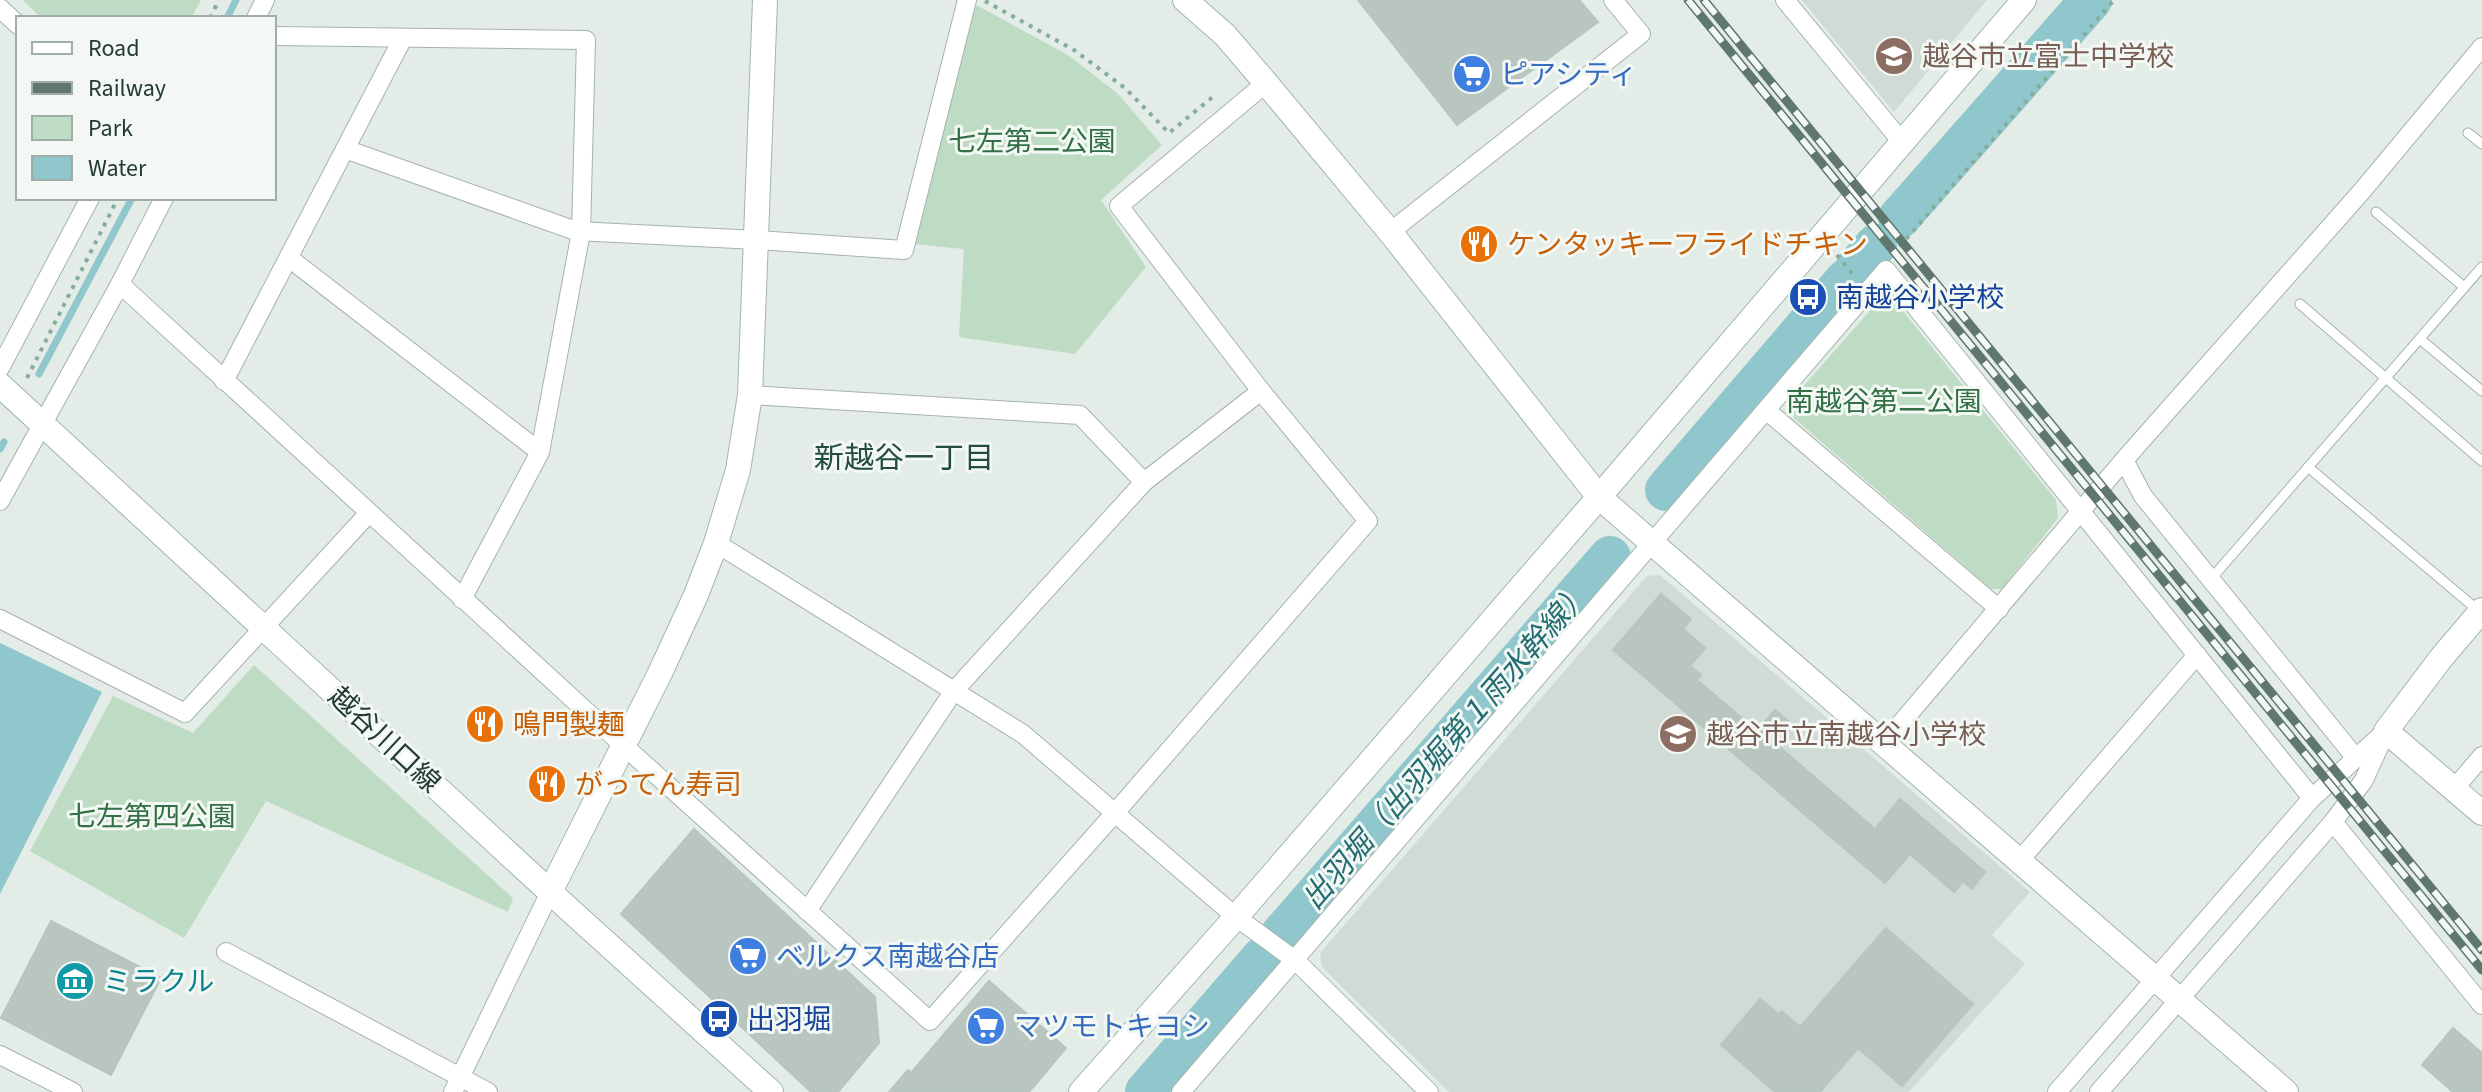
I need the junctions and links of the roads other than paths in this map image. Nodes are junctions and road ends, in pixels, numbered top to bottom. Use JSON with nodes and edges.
{"nodes":[{"id":1,"x":765,"y":0,"type":"edge"},
{"id":2,"x":967,"y":0,"type":"edge"},
{"id":3,"x":1185,"y":0,"type":"edge"},
{"id":4,"x":1613,"y":0,"type":"edge"},
{"id":5,"x":1785,"y":0,"type":"edge"},
{"id":6,"x":2024,"y":0,"type":"edge"},
{"id":7,"x":0,"y":8,"type":"edge"},
{"id":8,"x":16,"y":23,"type":"edge"},
{"id":9,"x":276,"y":36,"type":"edge"},
{"id":10,"x":403,"y":38,"type":"junction"},
{"id":11,"x":2480,"y":53,"type":"edge"},
{"id":12,"x":1266,"y":83,"type":"junction"},
{"id":13,"x":2468,"y":133,"type":"dead end"},
{"id":14,"x":1902,"y":142,"type":"junction"},
{"id":15,"x":2482,"y":144,"type":"edge"},
{"id":16,"x":345,"y":149,"type":"junction"},
{"id":17,"x":89,"y":200,"type":"edge"},
{"id":18,"x":163,"y":200,"type":"edge"},
{"id":19,"x":2376,"y":212,"type":"dead end"},
{"id":20,"x":581,"y":232,"type":"junction"},
{"id":21,"x":1390,"y":232,"type":"junction"},
{"id":22,"x":757,"y":240,"type":"junction"},
{"id":23,"x":289,"y":258,"type":"junction"},
{"id":24,"x":2482,"y":267,"type":"edge"},
{"id":25,"x":120,"y":284,"type":"junction"},
{"id":26,"x":2464,"y":287,"type":"junction"},
{"id":27,"x":2300,"y":304,"type":"dead end"},
{"id":28,"x":2420,"y":339,"type":"junction"},
{"id":29,"x":0,"y":368,"type":"edge"},
{"id":30,"x":2385,"y":379,"type":"junction"},
{"id":31,"x":224,"y":381,"type":"junction"},
{"id":32,"x":1261,"y":391,"type":"junction"},
{"id":33,"x":2482,"y":391,"type":"edge"},
{"id":34,"x":8,"y":393,"type":"edge"},
{"id":35,"x":750,"y":395,"type":"junction"},
{"id":36,"x":1766,"y":410,"type":"junction"},
{"id":37,"x":43,"y":424,"type":"junction"},
{"id":38,"x":540,"y":452,"type":"junction"},
{"id":39,"x":2124,"y":460,"type":"junction"},
{"id":40,"x":2482,"y":461,"type":"edge"},
{"id":41,"x":2308,"y":467,"type":"junction"},
{"id":42,"x":1144,"y":482,"type":"junction"},
{"id":43,"x":1599,"y":497,"type":"junction"},
{"id":44,"x":0,"y":501,"type":"edge"},
{"id":45,"x":2081,"y":512,"type":"junction"},
{"id":46,"x":369,"y":513,"type":"junction"},
{"id":47,"x":716,"y":543,"type":"junction"},
{"id":48,"x":1653,"y":544,"type":"junction"},
{"id":49,"x":2211,"y":579,"type":"junction"},
{"id":50,"x":462,"y":599,"type":"junction"},
{"id":51,"x":1999,"y":609,"type":"junction"},
{"id":52,"x":2481,"y":611,"type":"edge"},
{"id":53,"x":0,"y":619,"type":"edge"},
{"id":54,"x":264,"y":627,"type":"junction"},
{"id":55,"x":2197,"y":655,"type":"junction"},
{"id":56,"x":953,"y":692,"type":"junction"},
{"id":57,"x":2386,"y":731,"type":"junction"},
{"id":58,"x":1885,"y":742,"type":"junction"},
{"id":59,"x":623,"y":745,"type":"junction"},
{"id":60,"x":2482,"y":756,"type":"edge"},
{"id":61,"x":2355,"y":757,"type":"junction"},
{"id":62,"x":2454,"y":789,"type":"junction"},
{"id":63,"x":2312,"y":798,"type":"junction"},
{"id":64,"x":2482,"y":813,"type":"edge"},
{"id":65,"x":1114,"y":814,"type":"junction"},
{"id":66,"x":2333,"y":822,"type":"junction"},
{"id":67,"x":2020,"y":860,"type":"junction"},
{"id":68,"x":550,"y":892,"type":"junction"},
{"id":69,"x":807,"y":911,"type":"junction"},
{"id":70,"x":1236,"y":917,"type":"junction"},
{"id":71,"x":226,"y":952,"type":"dead end"},
{"id":72,"x":1295,"y":960,"type":"junction"},
{"id":73,"x":2156,"y":979,"type":"junction"},
{"id":74,"x":2179,"y":999,"type":"junction"},
{"id":75,"x":2482,"y":1005,"type":"edge"},
{"id":76,"x":0,"y":1055,"type":"edge"},
{"id":77,"x":457,"y":1085,"type":"edge"},
{"id":78,"x":73,"y":1092,"type":"edge"},
{"id":79,"x":488,"y":1092,"type":"edge"},
{"id":80,"x":771,"y":1092,"type":"edge"},
{"id":81,"x":1081,"y":1092,"type":"edge"},
{"id":82,"x":1181,"y":1092,"type":"edge"},
{"id":83,"x":1429,"y":1092,"type":"edge"},
{"id":84,"x":2057,"y":1092,"type":"edge"},
{"id":85,"x":2099,"y":1092,"type":"edge"},
{"id":86,"x":2286,"y":1092,"type":"edge"}],
"edges":[{"from":1,"to":22,"type":"street"},
{"from":2,"to":22,"type":"street"},
{"from":3,"to":12,"type":"street"},
{"from":4,"to":21,"type":"street"},
{"from":5,"to":14,"type":"street"},
{"from":6,"to":14,"type":"street"},
{"from":7,"to":8,"type":"street"},
{"from":9,"to":10,"type":"street"},
{"from":10,"to":16,"type":"street"},
{"from":10,"to":20,"type":"street"},
{"from":11,"to":39,"type":"street"},
{"from":12,"to":21,"type":"street"},
{"from":12,"to":32,"type":"street"},
{"from":13,"to":15,"type":"lane"},
{"from":14,"to":43,"type":"street"},
{"from":16,"to":20,"type":"street"},
{"from":16,"to":23,"type":"street"},
{"from":17,"to":29,"type":"street"},
{"from":18,"to":25,"type":"street"},
{"from":19,"to":26,"type":"lane"},
{"from":20,"to":22,"type":"street"},
{"from":20,"to":38,"type":"street"},
{"from":21,"to":43,"type":"street"},
{"from":22,"to":35,"type":"street"},
{"from":23,"to":31,"type":"street"},
{"from":23,"to":38,"type":"street"},
{"from":24,"to":26,"type":"lane"},
{"from":25,"to":31,"type":"street"},
{"from":25,"to":37,"type":"street"},
{"from":26,"to":28,"type":"lane"},
{"from":27,"to":30,"type":"lane"},
{"from":28,"to":30,"type":"lane"},
{"from":28,"to":33,"type":"lane"},
{"from":30,"to":40,"type":"lane"},
{"from":30,"to":41,"type":"lane"},
{"from":31,"to":46,"type":"street"},
{"from":32,"to":42,"type":"street"},
{"from":32,"to":65,"type":"street"},
{"from":34,"to":37,"type":"street","name":"越谷川口線"},
{"from":35,"to":42,"type":"street"},
{"from":35,"to":47,"type":"street"},
{"from":36,"to":45,"type":"street"},
{"from":36,"to":48,"type":"street"},
{"from":36,"to":51,"type":"street"},
{"from":37,"to":44,"type":"street"},
{"from":37,"to":54,"type":"street","name":"越谷川口線"},
{"from":38,"to":50,"type":"street"},
{"from":39,"to":45,"type":"street"},
{"from":39,"to":49,"type":"street"},
{"from":41,"to":49,"type":"lane"},
{"from":41,"to":52,"type":"lane"},
{"from":42,"to":56,"type":"street"},
{"from":43,"to":48,"type":"street"},
{"from":43,"to":70,"type":"street"},
{"from":45,"to":51,"type":"street"},
{"from":45,"to":55,"type":"street"},
{"from":46,"to":50,"type":"street"},
{"from":46,"to":54,"type":"street"},
{"from":47,"to":56,"type":"street"},
{"from":47,"to":59,"type":"street"},
{"from":48,"to":58,"type":"street"},
{"from":48,"to":72,"type":"street"},
{"from":49,"to":61,"type":"street"},
{"from":50,"to":59,"type":"street"},
{"from":51,"to":58,"type":"street"},
{"from":52,"to":57,"type":"street"},
{"from":53,"to":54,"type":"street"},
{"from":54,"to":68,"type":"street","name":"越谷川口線"},
{"from":55,"to":63,"type":"street"},
{"from":55,"to":67,"type":"street"},
{"from":56,"to":65,"type":"street"},
{"from":56,"to":69,"type":"street"},
{"from":57,"to":61,"type":"street"},
{"from":57,"to":62,"type":"street"},
{"from":57,"to":66,"type":"street"},
{"from":58,"to":67,"type":"street"},
{"from":59,"to":68,"type":"street"},
{"from":59,"to":69,"type":"street"},
{"from":60,"to":62,"type":"street"},
{"from":61,"to":63,"type":"street"},
{"from":62,"to":64,"type":"street"},
{"from":63,"to":73,"type":"street"},
{"from":65,"to":69,"type":"street"},
{"from":65,"to":70,"type":"street"},
{"from":66,"to":74,"type":"street"},
{"from":66,"to":75,"type":"street"},
{"from":67,"to":73,"type":"street"},
{"from":68,"to":77,"type":"street"},
{"from":68,"to":80,"type":"street","name":"越谷川口線"},
{"from":70,"to":72,"type":"street"},
{"from":70,"to":81,"type":"street"},
{"from":71,"to":77,"type":"street"},
{"from":72,"to":82,"type":"street"},
{"from":72,"to":83,"type":"street"},
{"from":73,"to":74,"type":"street"},
{"from":73,"to":84,"type":"street"},
{"from":74,"to":85,"type":"street"},
{"from":74,"to":86,"type":"street"},
{"from":76,"to":78,"type":"street"},
{"from":77,"to":79,"type":"street"}]}
